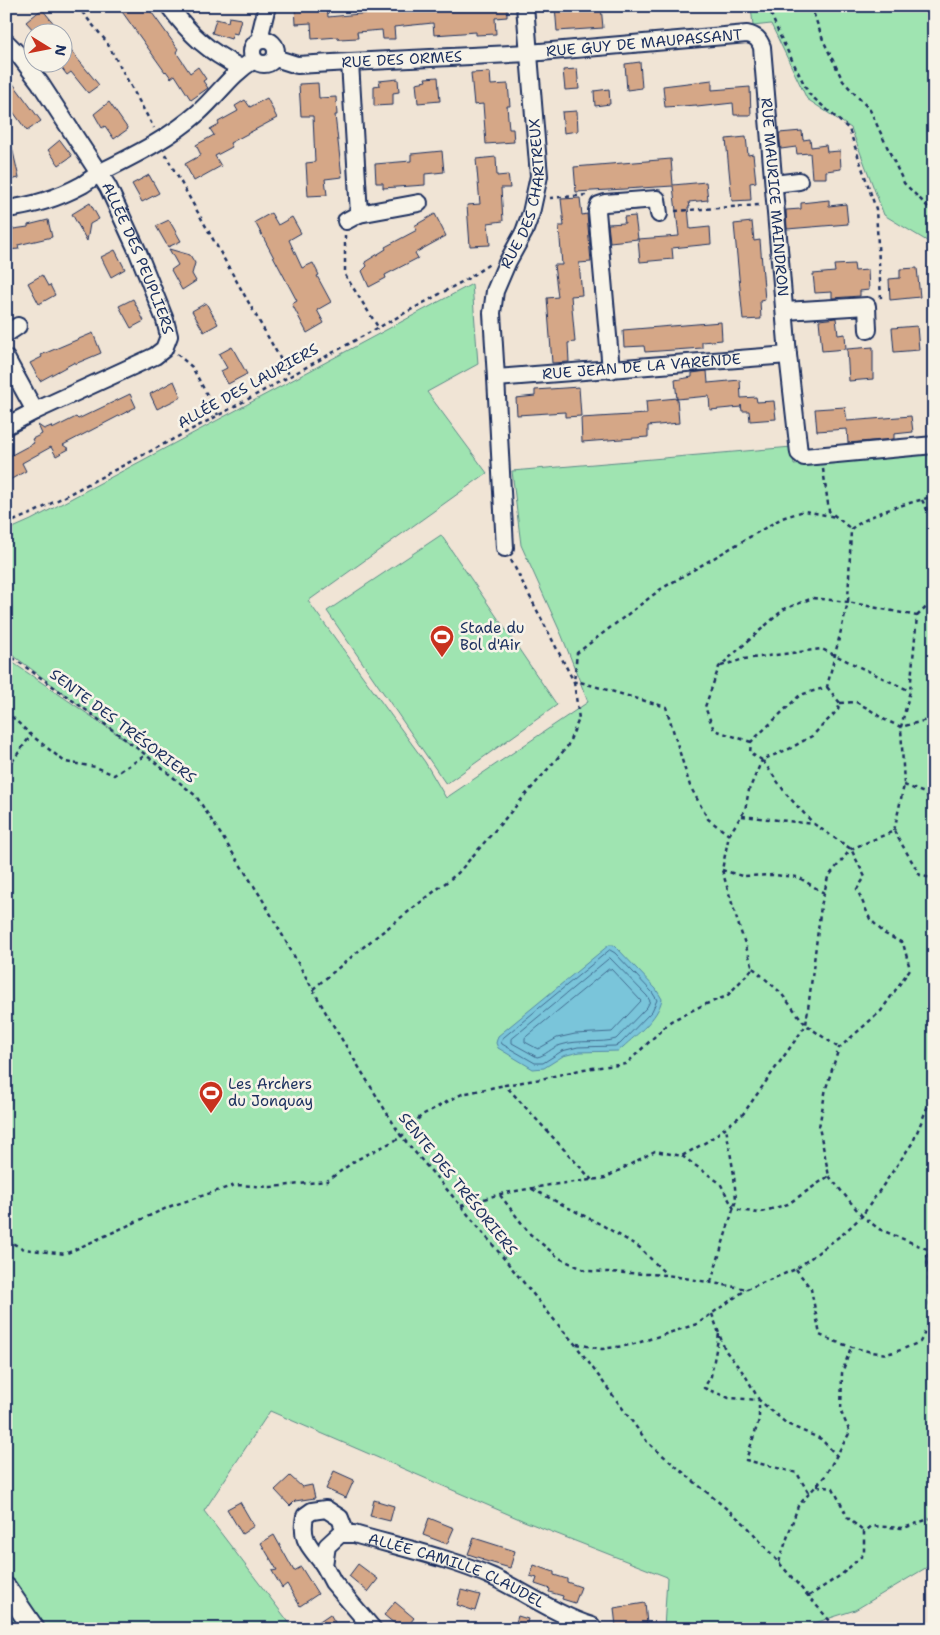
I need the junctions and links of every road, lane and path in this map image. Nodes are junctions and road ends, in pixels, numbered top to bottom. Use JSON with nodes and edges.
{"nodes":[{"id":1,"x":77,"y":6,"type":"edge"},
{"id":2,"x":169,"y":6,"type":"edge"},
{"id":3,"x":267,"y":6,"type":"edge"},
{"id":4,"x":525,"y":6,"type":"edge"},
{"id":5,"x":768,"y":6,"type":"edge"},
{"id":6,"x":811,"y":6,"type":"edge"},
{"id":7,"x":262,"y":40,"type":"junction"},
{"id":8,"x":760,"y":40,"type":"joint"},
{"id":9,"x":6,"y":42,"type":"edge"},
{"id":10,"x":529,"y":53,"type":"junction"},
{"id":11,"x":275,"y":58,"type":"junction"},
{"id":12,"x":350,"y":62,"type":"junction"},
{"id":13,"x":247,"y":64,"type":"junction"},
{"id":14,"x":157,"y":133,"type":"dead end"},
{"id":15,"x":162,"y":148,"type":"dead end"},
{"id":16,"x":100,"y":173,"type":"junction"},
{"id":17,"x":799,"y":182,"type":"dead end"},
{"id":18,"x":774,"y":184,"type":"junction"},
{"id":19,"x":587,"y":195,"type":"dead end"},
{"id":20,"x":544,"y":198,"type":"dead end"},
{"id":21,"x":419,"y":203,"type":"dead end"},
{"id":22,"x":769,"y":204,"type":"dead end"},
{"id":23,"x":6,"y":208,"type":"edge"},
{"id":24,"x":667,"y":212,"type":"joint"},
{"id":25,"x":934,"y":213,"type":"edge"},
{"id":26,"x":352,"y":217,"type":"junction"},
{"id":27,"x":496,"y":259,"type":"dead end"},
{"id":28,"x":881,"y":300,"type":"dead end"},
{"id":29,"x":785,"y":311,"type":"junction"},
{"id":30,"x":378,"y":328,"type":"junction"},
{"id":31,"x":868,"y":330,"type":"dead end"},
{"id":32,"x":173,"y":349,"type":"dead end"},
{"id":33,"x":788,"y":355,"type":"junction"},
{"id":34,"x":6,"y":358,"type":"edge"},
{"id":35,"x":611,"y":370,"type":"junction"},
{"id":36,"x":290,"y":376,"type":"junction"},
{"id":37,"x":496,"y":378,"type":"junction"},
{"id":38,"x":35,"y":411,"type":"junction"},
{"id":39,"x":218,"y":415,"type":"junction"},
{"id":40,"x":6,"y":426,"type":"edge"},
{"id":41,"x":934,"y":445,"type":"edge"},
{"id":42,"x":821,"y":456,"type":"junction"},
{"id":43,"x":934,"y":496,"type":"edge"},
{"id":44,"x":922,"y":500,"type":"junction"},
{"id":45,"x":836,"y":517,"type":"junction"},
{"id":46,"x":934,"y":523,"type":"edge"},
{"id":47,"x":6,"y":524,"type":"edge"},
{"id":48,"x":851,"y":530,"type":"junction"},
{"id":49,"x":505,"y":548,"type":"joint"},
{"id":50,"x":934,"y":600,"type":"edge"},
{"id":51,"x":848,"y":602,"type":"junction"},
{"id":52,"x":917,"y":616,"type":"junction"},
{"id":53,"x":6,"y":653,"type":"edge"},
{"id":54,"x":835,"y":655,"type":"junction"},
{"id":55,"x":719,"y":667,"type":"junction"},
{"id":56,"x":574,"y":682,"type":"junction"},
{"id":57,"x":827,"y":686,"type":"junction"},
{"id":58,"x":910,"y":692,"type":"junction"},
{"id":59,"x":840,"y":703,"type":"junction"},
{"id":60,"x":6,"y":711,"type":"edge"},
{"id":61,"x":934,"y":718,"type":"edge"},
{"id":62,"x":901,"y":726,"type":"junction"},
{"id":63,"x":31,"y":735,"type":"junction"},
{"id":64,"x":751,"y":742,"type":"junction"},
{"id":65,"x":146,"y":755,"type":"junction"},
{"id":66,"x":762,"y":760,"type":"junction"},
{"id":67,"x":6,"y":767,"type":"edge"},
{"id":68,"x":904,"y":785,"type":"junction"},
{"id":69,"x":742,"y":816,"type":"junction"},
{"id":70,"x":814,"y":824,"type":"junction"},
{"id":71,"x":934,"y":824,"type":"edge"},
{"id":72,"x":894,"y":831,"type":"junction"},
{"id":73,"x":729,"y":835,"type":"junction"},
{"id":74,"x":851,"y":849,"type":"junction"},
{"id":75,"x":722,"y":870,"type":"junction"},
{"id":76,"x":934,"y":879,"type":"edge"},
{"id":77,"x":824,"y":893,"type":"junction"},
{"id":78,"x":753,"y":968,"type":"junction"},
{"id":79,"x":313,"y":989,"type":"junction"},
{"id":80,"x":806,"y":1025,"type":"junction"},
{"id":81,"x":839,"y":1048,"type":"junction"},
{"id":82,"x":505,"y":1085,"type":"junction"},
{"id":83,"x":934,"y":1091,"type":"edge"},
{"id":84,"x":726,"y":1128,"type":"junction"},
{"id":85,"x":401,"y":1136,"type":"junction"},
{"id":86,"x":682,"y":1156,"type":"junction"},
{"id":87,"x":829,"y":1176,"type":"junction"},
{"id":88,"x":592,"y":1180,"type":"junction"},
{"id":89,"x":530,"y":1189,"type":"junction"},
{"id":90,"x":500,"y":1194,"type":"junction"},
{"id":91,"x":461,"y":1206,"type":"junction"},
{"id":92,"x":734,"y":1209,"type":"junction"},
{"id":93,"x":862,"y":1216,"type":"junction"},
{"id":94,"x":6,"y":1240,"type":"edge"},
{"id":95,"x":934,"y":1248,"type":"edge"},
{"id":96,"x":927,"y":1249,"type":"junction"},
{"id":97,"x":796,"y":1269,"type":"junction"},
{"id":98,"x":667,"y":1275,"type":"junction"},
{"id":99,"x":711,"y":1282,"type":"junction"},
{"id":100,"x":747,"y":1289,"type":"junction"},
{"id":101,"x":712,"y":1314,"type":"junction"},
{"id":102,"x":719,"y":1333,"type":"junction"},
{"id":103,"x":575,"y":1344,"type":"junction"},
{"id":104,"x":851,"y":1346,"type":"junction"},
{"id":105,"x":759,"y":1400,"type":"junction"},
{"id":106,"x":837,"y":1456,"type":"junction"},
{"id":107,"x":816,"y":1486,"type":"junction"},
{"id":108,"x":809,"y":1494,"type":"junction"},
{"id":109,"x":934,"y":1517,"type":"edge"},
{"id":110,"x":864,"y":1532,"type":"junction"},
{"id":111,"x":346,"y":1534,"type":"junction"},
{"id":112,"x":779,"y":1562,"type":"junction"},
{"id":113,"x":324,"y":1565,"type":"junction"},
{"id":114,"x":6,"y":1588,"type":"edge"},
{"id":115,"x":809,"y":1596,"type":"junction"},
{"id":116,"x":592,"y":1626,"type":"dead end"},
{"id":117,"x":34,"y":1629,"type":"edge"},
{"id":118,"x":373,"y":1629,"type":"edge"},
{"id":119,"x":837,"y":1629,"type":"edge"}],
"edges":[{"from":1,"to":14,"type":"path"},
{"from":2,"to":13,"type":"street"},
{"from":3,"to":7,"type":"street"},
{"from":4,"to":10,"type":"street","name":"RUE DES CHARTREUX"},
{"from":5,"to":28,"type":"path"},
{"from":6,"to":25,"type":"path"},
{"from":7,"to":11,"type":"street"},
{"from":7,"to":13,"type":"street"},
{"from":8,"to":10,"type":"street","name":"RUE GUY DE MAUPASSANT"},
{"from":8,"to":18,"type":"street","name":"RUE MAURICE MAINDRON"},
{"from":9,"to":16,"type":"street"},
{"from":10,"to":12,"type":"street","name":"RUE DES ORMES"},
{"from":10,"to":37,"type":"street","name":"RUE DES CHARTREUX"},
{"from":11,"to":12,"type":"street","name":"RUE DES ORMES"},
{"from":11,"to":13,"type":"street"},
{"from":12,"to":26,"type":"street"},
{"from":13,"to":16,"type":"street"},
{"from":15,"to":36,"type":"path"},
{"from":16,"to":23,"type":"street"},
{"from":16,"to":38,"type":"street","name":"ALLÉE DES PEUPLIERS"},
{"from":17,"to":18,"type":"street"},
{"from":18,"to":29,"type":"street","name":"RUE MAURICE MAINDRON"},
{"from":19,"to":20,"type":"path"},
{"from":21,"to":26,"type":"street"},
{"from":22,"to":24,"type":"path"},
{"from":24,"to":35,"type":"street"},
{"from":26,"to":30,"type":"path"},
{"from":27,"to":30,"type":"path","name":"ALLÉE DES LAURIERS"},
{"from":29,"to":31,"type":"street"},
{"from":29,"to":33,"type":"street","name":"RUE MAURICE MAINDRON"},
{"from":30,"to":36,"type":"path","name":"ALLÉE DES LAURIERS"},
{"from":32,"to":39,"type":"path"},
{"from":33,"to":35,"type":"street","name":"RUE JEAN DE LA VARENDE"},
{"from":33,"to":42,"type":"street","name":"RUE MAURICE MAINDRON"},
{"from":34,"to":38,"type":"street"},
{"from":35,"to":37,"type":"street","name":"RUE JEAN DE LA VARENDE"},
{"from":36,"to":39,"type":"path","name":"ALLÉE DES LAURIERS"},
{"from":37,"to":49,"type":"street","name":"RUE DES CHARTREUX"},
{"from":38,"to":40,"type":"street","name":"ALLÉE DES PEUPLIERS"},
{"from":39,"to":47,"type":"path","name":"ALLÉE DES LAURIERS"},
{"from":41,"to":42,"type":"street"},
{"from":42,"to":45,"type":"path"},
{"from":43,"to":44,"type":"path"},
{"from":44,"to":46,"type":"path"},
{"from":44,"to":48,"type":"path"},
{"from":45,"to":48,"type":"path"},
{"from":45,"to":56,"type":"path"},
{"from":48,"to":51,"type":"path"},
{"from":49,"to":56,"type":"path"},
{"from":50,"to":52,"type":"path"},
{"from":51,"to":52,"type":"path"},
{"from":51,"to":54,"type":"path"},
{"from":51,"to":55,"type":"path"},
{"from":52,"to":58,"type":"path"},
{"from":53,"to":65,"type":"path","name":"SENTE DES TRÉSORIERS"},
{"from":54,"to":55,"type":"path"},
{"from":54,"to":57,"type":"path"},
{"from":54,"to":58,"type":"path"},
{"from":55,"to":64,"type":"path"},
{"from":56,"to":73,"type":"path"},
{"from":56,"to":79,"type":"path"},
{"from":57,"to":59,"type":"path"},
{"from":57,"to":64,"type":"path"},
{"from":58,"to":62,"type":"path"},
{"from":59,"to":62,"type":"path"},
{"from":59,"to":66,"type":"path"},
{"from":60,"to":63,"type":"path"},
{"from":61,"to":62,"type":"path"},
{"from":62,"to":68,"type":"path"},
{"from":63,"to":65,"type":"path"},
{"from":63,"to":67,"type":"path"},
{"from":64,"to":66,"type":"path"},
{"from":65,"to":79,"type":"path","name":"SENTE DES TRÉSORIERS"},
{"from":66,"to":69,"type":"path"},
{"from":66,"to":70,"type":"path"},
{"from":68,"to":71,"type":"path"},
{"from":68,"to":72,"type":"path"},
{"from":69,"to":70,"type":"path"},
{"from":69,"to":73,"type":"path"},
{"from":70,"to":74,"type":"path"},
{"from":72,"to":74,"type":"path"},
{"from":72,"to":76,"type":"path"},
{"from":73,"to":75,"type":"path"},
{"from":74,"to":77,"type":"path"},
{"from":74,"to":81,"type":"path"},
{"from":75,"to":77,"type":"path"},
{"from":75,"to":78,"type":"path"},
{"from":77,"to":80,"type":"path"},
{"from":78,"to":80,"type":"path"},
{"from":78,"to":82,"type":"path"},
{"from":79,"to":85,"type":"path","name":"SENTE DES TRÉSORIERS"},
{"from":80,"to":81,"type":"path"},
{"from":80,"to":84,"type":"path"},
{"from":81,"to":87,"type":"path"},
{"from":82,"to":85,"type":"path"},
{"from":82,"to":88,"type":"path"},
{"from":83,"to":93,"type":"path"},
{"from":84,"to":86,"type":"path"},
{"from":84,"to":92,"type":"path"},
{"from":85,"to":91,"type":"path","name":"SENTE DES TRÉSORIERS"},
{"from":85,"to":94,"type":"path"},
{"from":86,"to":88,"type":"path"},
{"from":86,"to":92,"type":"path"},
{"from":87,"to":92,"type":"path"},
{"from":87,"to":93,"type":"path"},
{"from":88,"to":89,"type":"path"},
{"from":89,"to":90,"type":"path"},
{"from":89,"to":98,"type":"path"},
{"from":90,"to":91,"type":"path"},
{"from":90,"to":98,"type":"path"},
{"from":91,"to":103,"type":"path","name":"SENTE DES TRÉSORIERS"},
{"from":92,"to":99,"type":"path"},
{"from":93,"to":96,"type":"path"},
{"from":93,"to":97,"type":"path"},
{"from":95,"to":96,"type":"path"},
{"from":96,"to":104,"type":"path"},
{"from":97,"to":100,"type":"path"},
{"from":97,"to":104,"type":"path"},
{"from":98,"to":99,"type":"path"},
{"from":99,"to":100,"type":"path"},
{"from":100,"to":101,"type":"path"},
{"from":101,"to":102,"type":"path"},
{"from":101,"to":103,"type":"path"},
{"from":102,"to":105,"type":"path"},
{"from":102,"to":105,"type":"path"},
{"from":103,"to":112,"type":"path","name":"SENTE DES TRÉSORIERS"},
{"from":104,"to":106,"type":"path"},
{"from":105,"to":106,"type":"path"},
{"from":105,"to":108,"type":"path"},
{"from":106,"to":107,"type":"path"},
{"from":107,"to":108,"type":"path"},
{"from":107,"to":110,"type":"path"},
{"from":108,"to":112,"type":"path"},
{"from":109,"to":110,"type":"path"},
{"from":110,"to":115,"type":"path"},
{"from":111,"to":113,"type":"street","name":"ALLÉE CAMILLE CLAUDEL"},
{"from":111,"to":113,"type":"street","name":"ALLÉE CAMILLE CLAUDEL"},
{"from":111,"to":116,"type":"street","name":"ALLÉE CAMILLE CLAUDEL"},
{"from":112,"to":115,"type":"path","name":"SENTE DES TRÉSORIERS"},
{"from":113,"to":118,"type":"street","name":"ALLÉE CAMILLE CLAUDEL"},
{"from":114,"to":117,"type":"street"},
{"from":115,"to":119,"type":"path","name":"SENTE DES TRÉSORIERS"}]}
